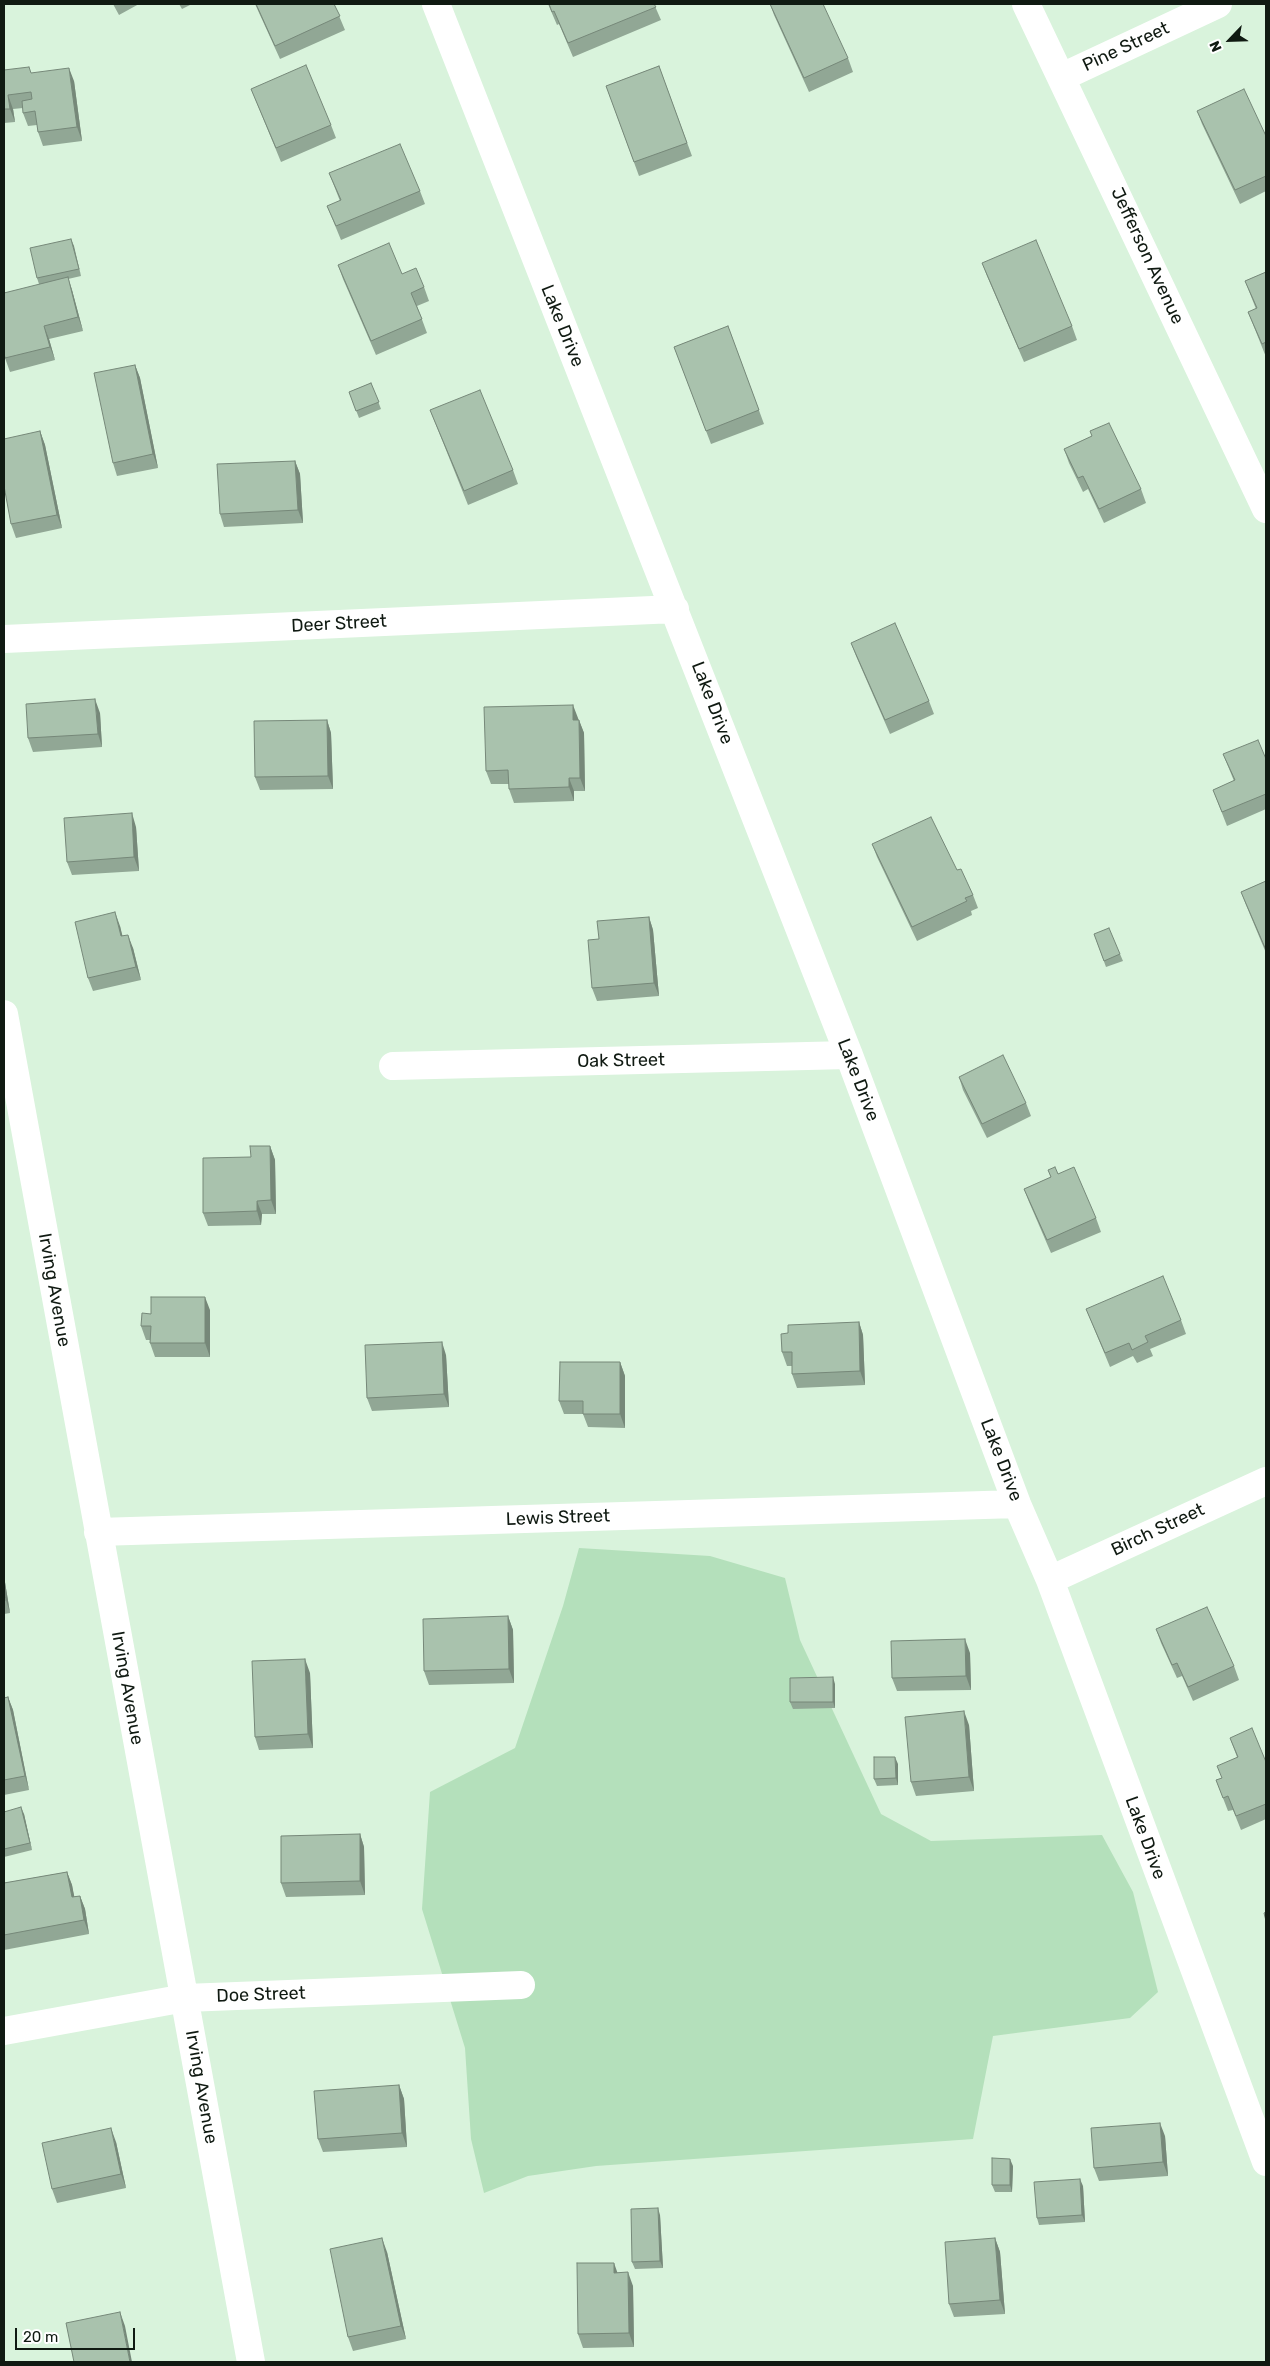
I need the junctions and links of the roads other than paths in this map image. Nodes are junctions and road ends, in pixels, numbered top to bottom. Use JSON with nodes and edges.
{"nodes":[{"id":1,"x":436,"y":4,"type":"edge"},
{"id":2,"x":1026,"y":4,"type":"edge"},
{"id":3,"x":1218,"y":4,"type":"edge"},
{"id":4,"x":1062,"y":77,"type":"junction"},
{"id":5,"x":1263,"y":491,"type":"edge"},
{"id":6,"x":675,"y":609,"type":"junction"},
{"id":7,"x":4,"y":639,"type":"edge"},
{"id":8,"x":4,"y":1014,"type":"edge"},
{"id":9,"x":848,"y":1055,"type":"junction"},
{"id":10,"x":393,"y":1066,"type":"dead end"},
{"id":11,"x":1266,"y":1481,"type":"edge"},
{"id":12,"x":1017,"y":1504,"type":"junction"},
{"id":13,"x":98,"y":1532,"type":"junction"},
{"id":14,"x":1050,"y":1580,"type":"junction"},
{"id":15,"x":521,"y":1985,"type":"dead end"},
{"id":16,"x":185,"y":1998,"type":"junction"},
{"id":17,"x":4,"y":2031,"type":"edge"},
{"id":18,"x":1266,"y":2162,"type":"edge"},
{"id":19,"x":251,"y":2362,"type":"edge"}],
"edges":[{"from":1,"to":6,"type":"street","name":"Lake Drive"},
{"from":2,"to":4,"type":"street","name":"Jefferson Avenue"},
{"from":3,"to":4,"type":"street","name":"Pine Street"},
{"from":4,"to":5,"type":"street","name":"Jefferson Avenue"},
{"from":6,"to":7,"type":"street","name":"Deer Street"},
{"from":6,"to":9,"type":"street","name":"Lake Drive"},
{"from":8,"to":13,"type":"street","name":"Irving Avenue"},
{"from":9,"to":10,"type":"street","name":"Oak Street"},
{"from":9,"to":12,"type":"street","name":"Lake Drive"},
{"from":11,"to":14,"type":"street","name":"Birch Street"},
{"from":12,"to":13,"type":"street","name":"Lewis Street"},
{"from":12,"to":14,"type":"street","name":"Lake Drive"},
{"from":13,"to":16,"type":"street","name":"Irving Avenue"},
{"from":14,"to":18,"type":"street","name":"Lake Drive"},
{"from":15,"to":16,"type":"street","name":"Doe Street"},
{"from":16,"to":17,"type":"street","name":"Doe Street"},
{"from":16,"to":19,"type":"street","name":"Irving Avenue"}]}
